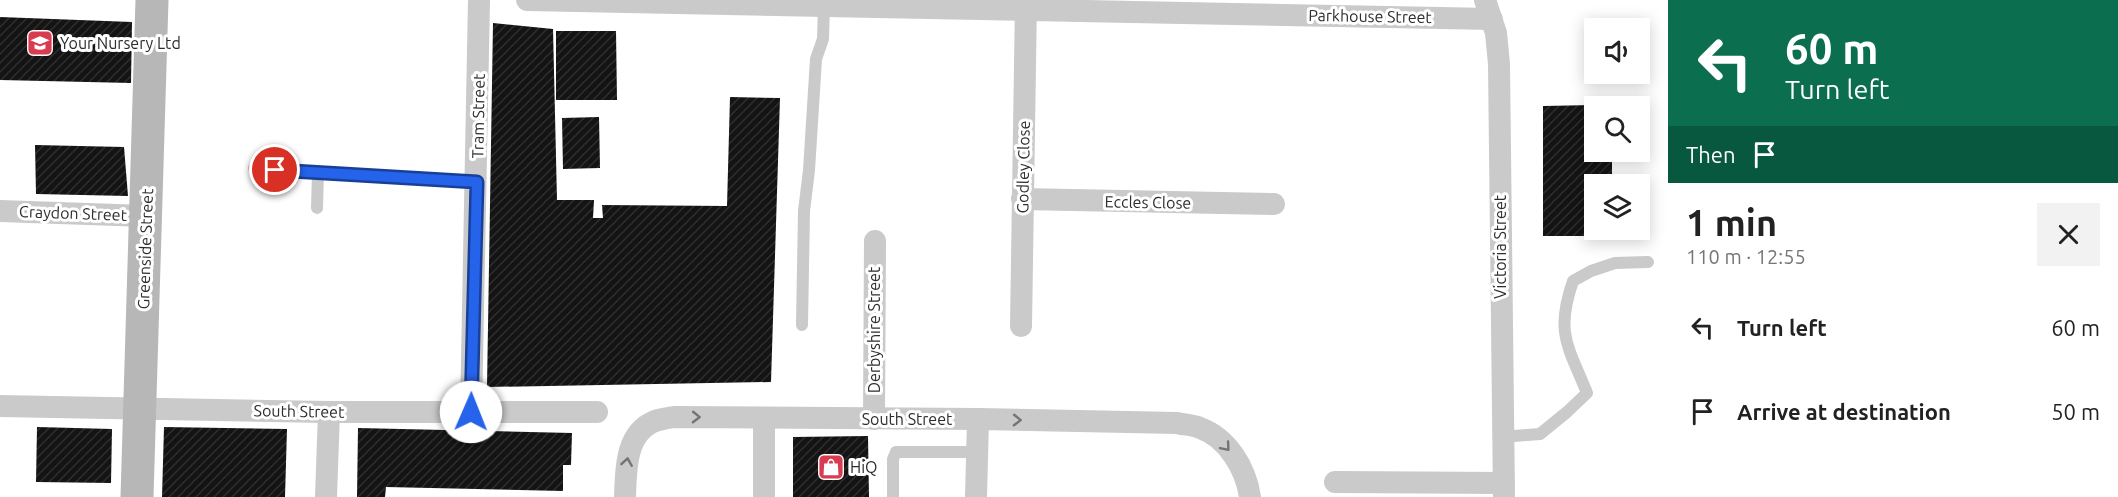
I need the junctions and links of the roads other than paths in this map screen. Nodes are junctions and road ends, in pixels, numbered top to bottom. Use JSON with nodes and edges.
{"nodes":[{"id":1,"x":152,"y":0,"type":"edge"},
{"id":2,"x":479,"y":0,"type":"edge"},
{"id":3,"x":527,"y":0,"type":"edge"},
{"id":4,"x":1026,"y":4,"type":"edge"},
{"id":5,"x":825,"y":5,"type":"junction"},
{"id":6,"x":1489,"y":10,"type":"edge"},
{"id":7,"x":254,"y":168,"type":"dead end"},
{"id":8,"x":318,"y":172,"type":"junction"},
{"id":9,"x":477,"y":182,"type":"junction"},
{"id":10,"x":1022,"y":199,"type":"junction"},
{"id":11,"x":1274,"y":204,"type":"dead end"},
{"id":12,"x":317,"y":208,"type":"dead end"},
{"id":13,"x":0,"y":211,"type":"edge"},
{"id":14,"x":146,"y":216,"type":"junction"},
{"id":15,"x":875,"y":241,"type":"dead end"},
{"id":16,"x":1648,"y":262,"type":"dead end"},
{"id":17,"x":802,"y":325,"type":"dead end"},
{"id":18,"x":1021,"y":326,"type":"dead end"},
{"id":19,"x":0,"y":406,"type":"edge"},
{"id":20,"x":140,"y":409,"type":"junction"},
{"id":21,"x":328,"y":412,"type":"junction"},
{"id":22,"x":471,"y":412,"type":"junction"},
{"id":23,"x":597,"y":412,"type":"dead end"},
{"id":24,"x":764,"y":418,"type":"junction"},
{"id":25,"x":874,"y":419,"type":"junction"},
{"id":26,"x":978,"y":419,"type":"junction"},
{"id":27,"x":1502,"y":437,"type":"junction"},
{"id":28,"x":977,"y":452,"type":"junction"},
{"id":29,"x":1335,"y":482,"type":"dead end"},
{"id":30,"x":1504,"y":490,"type":"edge"},
{"id":31,"x":137,"y":497,"type":"edge"},
{"id":32,"x":326,"y":497,"type":"edge"},
{"id":33,"x":625,"y":497,"type":"edge"},
{"id":34,"x":764,"y":497,"type":"edge"},
{"id":35,"x":893,"y":497,"type":"edge"},
{"id":36,"x":976,"y":497,"type":"edge"},
{"id":37,"x":1250,"y":497,"type":"edge"}],
"edges":[{"from":1,"to":14,"type":"street","name":"Greenside Street"},
{"from":2,"to":9,"type":"street","name":"Tram Street"},
{"from":3,"to":5,"type":"street","name":"Parkhouse Street"},
{"from":4,"to":5,"type":"street","name":"Parkhouse Street"},
{"from":4,"to":6,"type":"street","name":"Parkhouse Street"},
{"from":4,"to":10,"type":"street","name":"Godley Close"},
{"from":5,"to":17,"type":"lane"},
{"from":6,"to":27,"type":"street","name":"Victoria Street"},
{"from":7,"to":8,"type":"lane"},
{"from":8,"to":9,"type":"lane"},
{"from":8,"to":12,"type":"lane"},
{"from":9,"to":22,"type":"street","name":"Tram Street"},
{"from":10,"to":11,"type":"street","name":"Eccles Close"},
{"from":10,"to":18,"type":"street","name":"Godley Close"},
{"from":13,"to":14,"type":"street","name":"Craydon Street"},
{"from":14,"to":20,"type":"street","name":"Greenside Street"},
{"from":15,"to":25,"type":"street","name":"Derbyshire Street"},
{"from":16,"to":27,"type":"lane"},
{"from":19,"to":20,"type":"street","name":"South Street"},
{"from":20,"to":21,"type":"street","name":"South Street"},
{"from":20,"to":31,"type":"street","name":"Greenside Street"},
{"from":21,"to":22,"type":"street","name":"South Street"},
{"from":21,"to":32,"type":"street"},
{"from":22,"to":23,"type":"street","name":"South Street"},
{"from":24,"to":25,"type":"street","name":"South Street"},
{"from":33,"to":24,"type":"street","name":"South Street","one_way":true},
{"from":24,"to":34,"type":"street"},
{"from":25,"to":26,"type":"street","name":"South Street"},
{"from":26,"to":28,"type":"street"},
{"from":26,"to":37,"type":"street","name":"South Street","one_way":true},
{"from":27,"to":30,"type":"street","name":"Victoria Street"},
{"from":28,"to":35,"type":"lane"},
{"from":28,"to":36,"type":"street"},
{"from":29,"to":30,"type":"street"}]}
